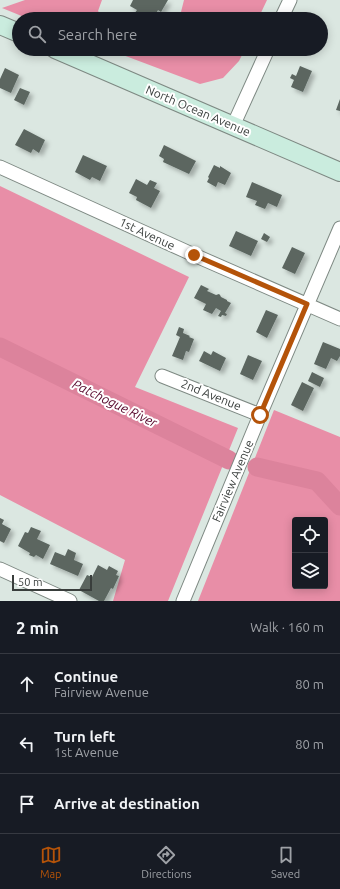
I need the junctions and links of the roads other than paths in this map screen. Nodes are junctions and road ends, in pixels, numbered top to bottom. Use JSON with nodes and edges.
{"nodes":[{"id":1,"x":290,"y":0,"type":"edge"},
{"id":2,"x":284,"y":12,"type":"edge"},
{"id":3,"x":0,"y":25,"type":"edge"},
{"id":4,"x":12,"y":30,"type":"edge"},
{"id":5,"x":71,"y":56,"type":"edge"},
{"id":6,"x":265,"y":56,"type":"edge"},
{"id":7,"x":233,"y":126,"type":"junction"},
{"id":8,"x":0,"y":167,"type":"edge"},
{"id":9,"x":340,"y":172,"type":"edge"},
{"id":10,"x":340,"y":228,"type":"edge"},
{"id":11,"x":307,"y":304,"type":"junction"},
{"id":12,"x":340,"y":319,"type":"edge"},
{"id":13,"x":162,"y":376,"type":"dead end"},
{"id":14,"x":260,"y":415,"type":"junction"},
{"id":15,"x":0,"y":569,"type":"edge"},
{"id":16,"x":70,"y":601,"type":"edge"},
{"id":17,"x":183,"y":601,"type":"edge"}],
"edges":[{"from":1,"to":2,"type":"street"},
{"from":3,"to":4,"type":"main road"},
{"from":5,"to":7,"type":"main road","name":"North Ocean Avenue"},
{"from":6,"to":7,"type":"street"},
{"from":7,"to":9,"type":"main road","name":"North Ocean Avenue"},
{"from":8,"to":11,"type":"street","name":"1st Avenue"},
{"from":10,"to":11,"type":"street","name":"Fairview Avenue"},
{"from":11,"to":12,"type":"street","name":"1st Avenue"},
{"from":11,"to":14,"type":"street","name":"Fairview Avenue"},
{"from":13,"to":14,"type":"street","name":"2nd Avenue"},
{"from":14,"to":17,"type":"street","name":"Fairview Avenue"},
{"from":15,"to":16,"type":"street"}]}
